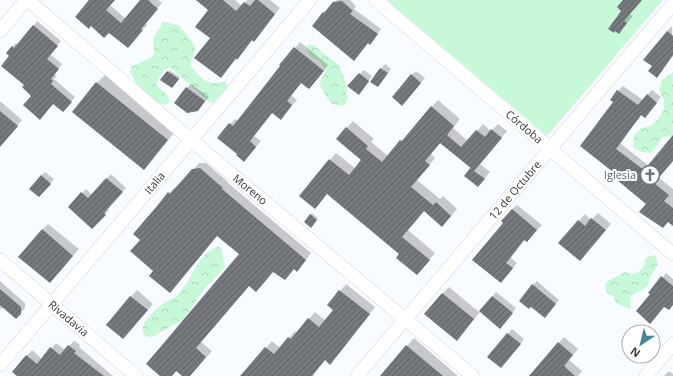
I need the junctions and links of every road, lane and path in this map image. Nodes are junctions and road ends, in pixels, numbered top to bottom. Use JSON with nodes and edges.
{"nodes":[{"id":1,"x":27,"y":0,"type":"edge"},
{"id":2,"x":310,"y":0,"type":"edge"},
{"id":3,"x":376,"y":0,"type":"edge"},
{"id":4,"x":673,"y":4,"type":"edge"},
{"id":5,"x":0,"y":31,"type":"edge"},
{"id":6,"x":191,"y":140,"type":"junction"},
{"id":7,"x":550,"y":148,"type":"junction"},
{"id":8,"x":673,"y":254,"type":"edge"},
{"id":9,"x":0,"y":260,"type":"edge"},
{"id":10,"x":52,"y":304,"type":"junction"},
{"id":11,"x":406,"y":319,"type":"junction"},
{"id":12,"x":673,"y":344,"type":"edge"},
{"id":13,"x":0,"y":365,"type":"edge"},
{"id":14,"x":136,"y":376,"type":"edge"},
{"id":15,"x":357,"y":376,"type":"edge"},
{"id":16,"x":473,"y":376,"type":"edge"},
{"id":17,"x":646,"y":376,"type":"edge"}],
"edges":[{"from":1,"to":5,"type":"street"},
{"from":1,"to":6,"type":"street","name":"Moreno"},
{"from":2,"to":6,"type":"street","name":"Italia"},
{"from":3,"to":7,"type":"street","name":"Córdoba"},
{"from":4,"to":7,"type":"street","name":"12 de Octubre"},
{"from":6,"to":10,"type":"street","name":"Italia"},
{"from":6,"to":11,"type":"street","name":"Moreno"},
{"from":7,"to":8,"type":"street","name":"Córdoba"},
{"from":7,"to":11,"type":"street","name":"12 de Octubre"},
{"from":9,"to":10,"type":"street","name":"Rivadavia"},
{"from":10,"to":13,"type":"street","name":"Italia"},
{"from":10,"to":14,"type":"street","name":"Rivadavia"},
{"from":11,"to":15,"type":"street","name":"12 de Octubre"},
{"from":11,"to":16,"type":"street","name":"Moreno"},
{"from":12,"to":17,"type":"street"}]}
